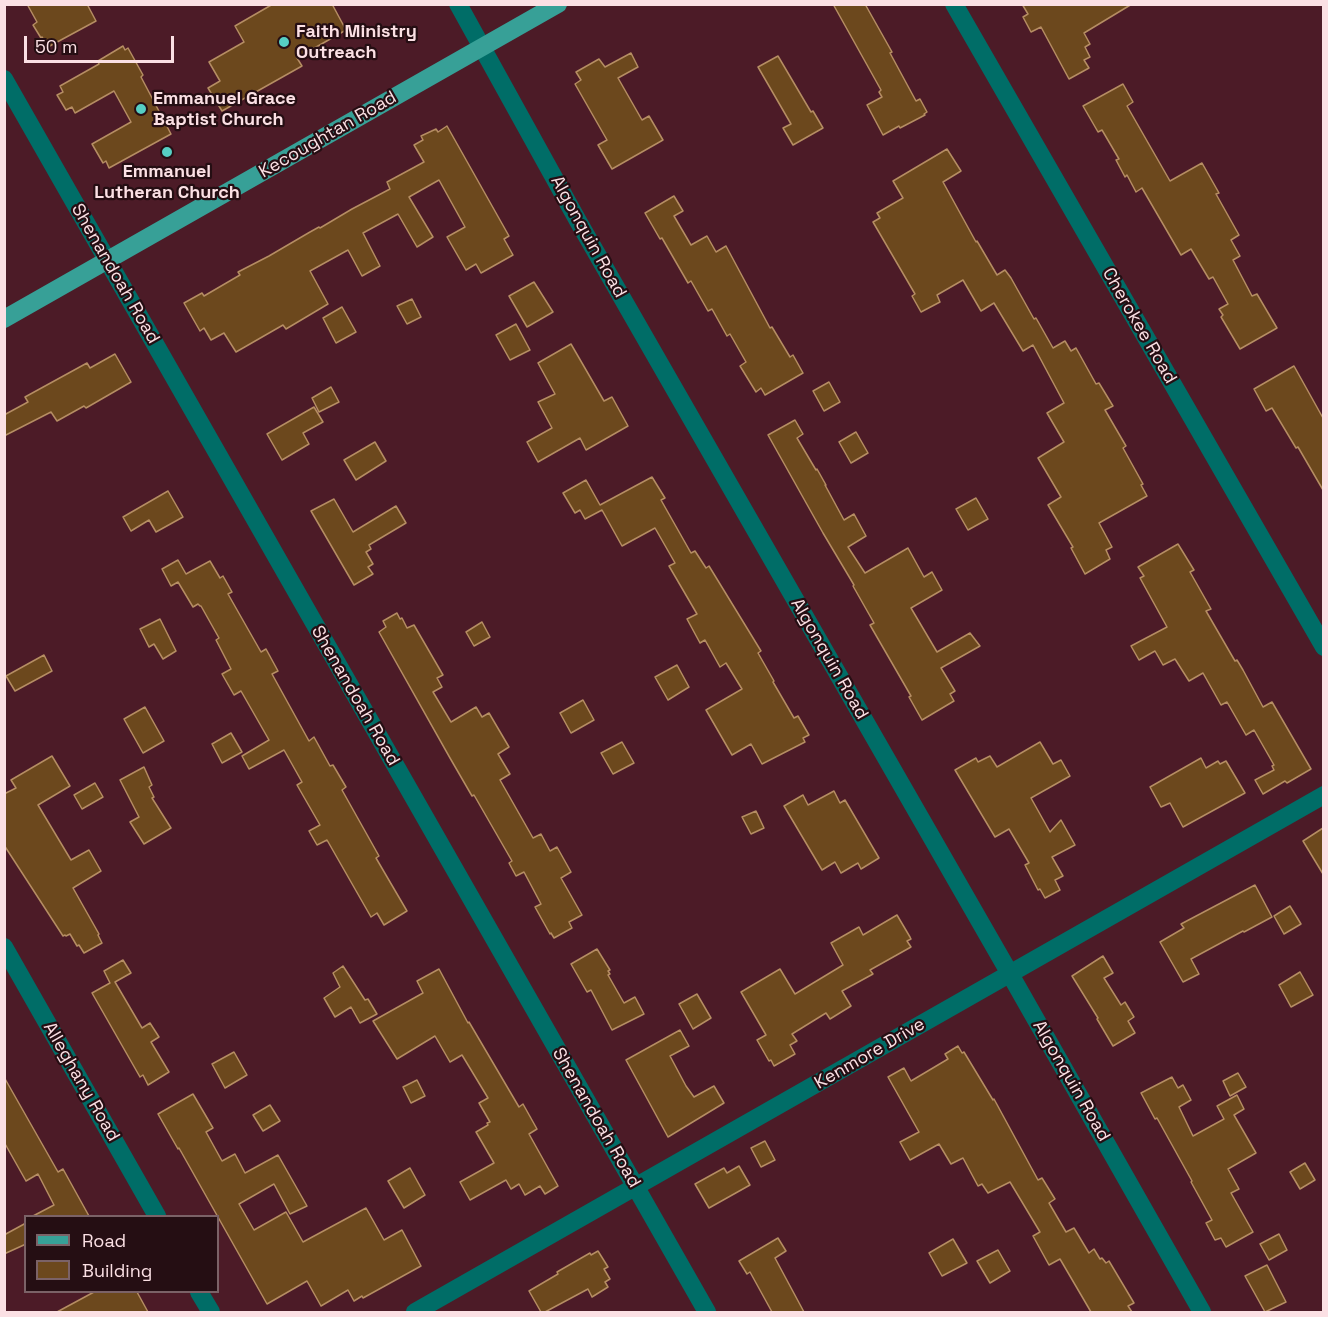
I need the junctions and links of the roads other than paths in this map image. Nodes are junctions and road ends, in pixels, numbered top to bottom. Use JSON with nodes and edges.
{"nodes":[{"id":1,"x":458,"y":4,"type":"edge"},
{"id":2,"x":558,"y":4,"type":"edge"},
{"id":3,"x":954,"y":4,"type":"edge"},
{"id":4,"x":482,"y":47,"type":"junction"},
{"id":5,"x":4,"y":79,"type":"edge"},
{"id":6,"x":107,"y":261,"type":"junction"},
{"id":7,"x":4,"y":319,"type":"edge"},
{"id":8,"x":1323,"y":647,"type":"edge"},
{"id":9,"x":1323,"y":795,"type":"edge"},
{"id":10,"x":4,"y":947,"type":"edge"},
{"id":11,"x":1010,"y":974,"type":"junction"},
{"id":12,"x":635,"y":1188,"type":"junction"},
{"id":13,"x":156,"y":1215,"type":"edge"},
{"id":14,"x":200,"y":1293,"type":"edge"},
{"id":15,"x":211,"y":1312,"type":"edge"},
{"id":16,"x":415,"y":1312,"type":"edge"},
{"id":17,"x":706,"y":1312,"type":"edge"},
{"id":18,"x":1202,"y":1312,"type":"edge"}],
"edges":[{"from":1,"to":4,"type":"street","name":"Algonquin Road"},
{"from":2,"to":4,"type":"main road","name":"Kecoughtan Road"},
{"from":3,"to":8,"type":"street","name":"Cherokee Road"},
{"from":4,"to":6,"type":"main road","name":"Kecoughtan Road"},
{"from":4,"to":11,"type":"street","name":"Algonquin Road"},
{"from":5,"to":6,"type":"street","name":"Shenandoah Road"},
{"from":6,"to":7,"type":"main road","name":"Kecoughtan Road"},
{"from":6,"to":12,"type":"street","name":"Shenandoah Road"},
{"from":9,"to":11,"type":"street","name":"Kenmore Drive"},
{"from":10,"to":13,"type":"street","name":"Alleghany Road"},
{"from":11,"to":12,"type":"street","name":"Kenmore Drive"},
{"from":11,"to":18,"type":"street","name":"Algonquin Road"},
{"from":12,"to":16,"type":"street","name":"Kenmore Drive"},
{"from":12,"to":17,"type":"street","name":"Shenandoah Road"},
{"from":14,"to":15,"type":"street"}]}
